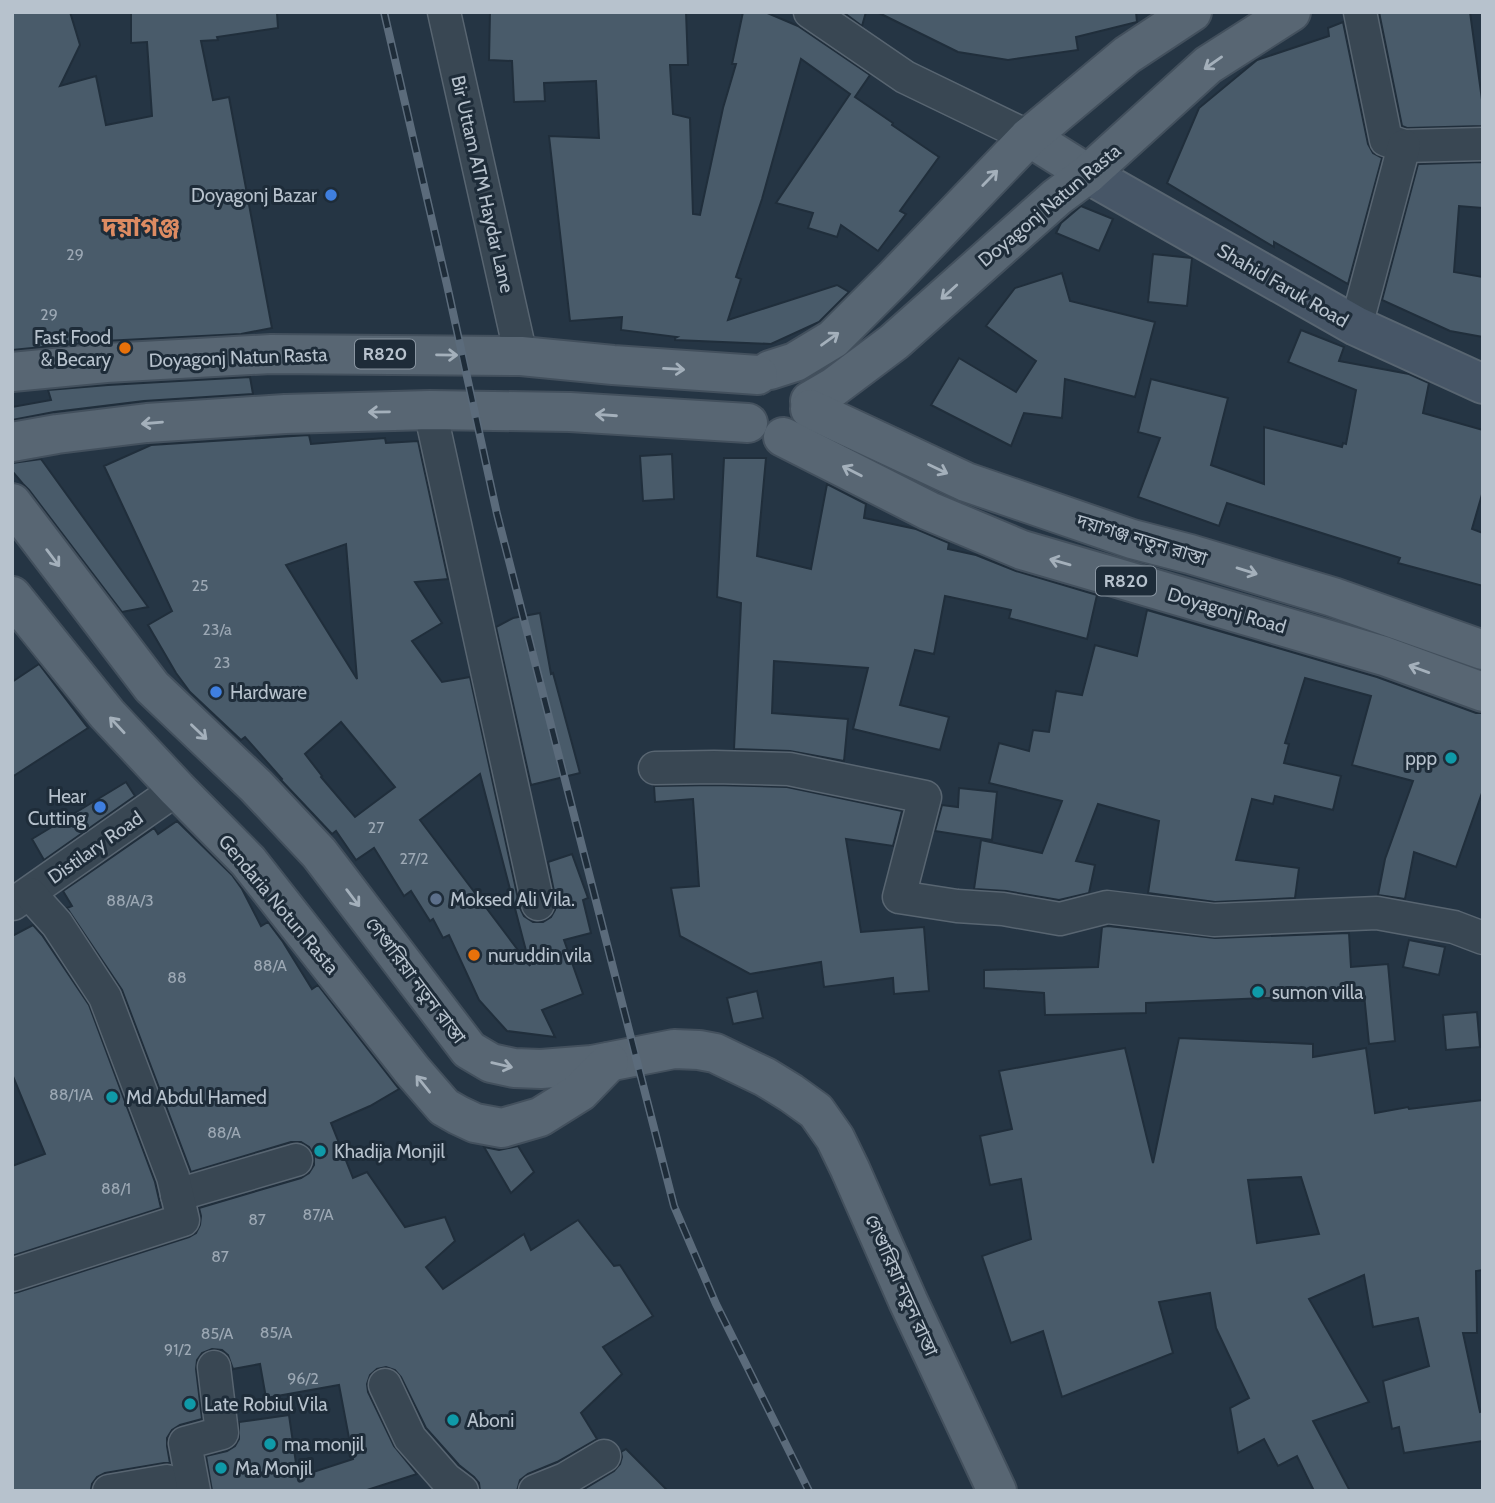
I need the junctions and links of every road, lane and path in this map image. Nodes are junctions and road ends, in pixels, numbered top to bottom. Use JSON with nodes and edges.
{"nodes":[{"id":1,"x":444,"y":12,"type":"edge"},
{"id":2,"x":810,"y":12,"type":"edge"},
{"id":3,"x":1192,"y":12,"type":"edge"},
{"id":4,"x":1291,"y":12,"type":"edge"},
{"id":5,"x":1360,"y":12,"type":"edge"},
{"id":6,"x":1245,"y":25,"type":"edge"},
{"id":7,"x":1029,"y":137,"type":"junction"},
{"id":8,"x":1483,"y":144,"type":"edge"},
{"id":9,"x":1404,"y":146,"type":"junction"},
{"id":10,"x":1088,"y":174,"type":"junction"},
{"id":11,"x":1356,"y":326,"type":"junction"},
{"id":12,"x":521,"y":356,"type":"junction"},
{"id":13,"x":861,"y":367,"type":"junction"},
{"id":14,"x":12,"y":372,"type":"edge"},
{"id":15,"x":764,"y":373,"type":"junction"},
{"id":16,"x":1483,"y":384,"type":"edge"},
{"id":17,"x":810,"y":405,"type":"junction"},
{"id":18,"x":430,"y":410,"type":"junction"},
{"id":19,"x":748,"y":423,"type":"junction"},
{"id":20,"x":783,"y":437,"type":"junction"},
{"id":21,"x":872,"y":437,"type":"junction"},
{"id":22,"x":12,"y":442,"type":"edge"},
{"id":23,"x":12,"y":503,"type":"edge"},
{"id":24,"x":12,"y":596,"type":"edge"},
{"id":25,"x":1483,"y":650,"type":"edge"},
{"id":26,"x":127,"y":656,"type":"junction"},
{"id":27,"x":85,"y":687,"type":"junction"},
{"id":28,"x":1483,"y":692,"type":"edge"},
{"id":29,"x":655,"y":768,"type":"dead end"},
{"id":30,"x":177,"y":789,"type":"junction"},
{"id":31,"x":21,"y":899,"type":"edge"},
{"id":32,"x":538,"y":904,"type":"dead end"},
{"id":33,"x":1483,"y":938,"type":"edge"},
{"id":34,"x":610,"y":1062,"type":"junction"},
{"id":35,"x":296,"y":1160,"type":"dead end"},
{"id":36,"x":177,"y":1195,"type":"junction"},
{"id":37,"x":12,"y":1275,"type":"edge"},
{"id":38,"x":215,"y":1367,"type":"dead end"},
{"id":39,"x":385,"y":1385,"type":"dead end"},
{"id":40,"x":604,"y":1456,"type":"dead end"},
{"id":41,"x":181,"y":1486,"type":"edge"},
{"id":42,"x":109,"y":1491,"type":"edge"},
{"id":43,"x":462,"y":1491,"type":"edge"},
{"id":44,"x":535,"y":1491,"type":"edge"},
{"id":45,"x":997,"y":1491,"type":"edge"}],
"edges":[{"from":1,"to":12,"type":"street","name":"Bir Uttam ATM Haydar Lane"},
{"from":2,"to":7,"type":"street"},
{"from":3,"to":7,"type":"main road","name":"Doyagonj Natun Rasta"},
{"from":4,"to":6,"type":"main road","name":"Doyagonj Natun Rasta"},
{"from":5,"to":9,"type":"street"},
{"from":6,"to":10,"type":"main road","name":"Doyagonj Natun Rasta","one_way":true},
{"from":7,"to":10,"type":"main road"},
{"from":15,"to":7,"type":"main road","name":"Doyagonj Natun Rasta","one_way":true},
{"from":8,"to":9,"type":"street"},
{"from":9,"to":11,"type":"street"},
{"from":10,"to":11,"type":"main road","name":"Shahid Faruk Road"},
{"from":10,"to":13,"type":"main road","name":"Doyagonj Natun Rasta","one_way":true},
{"from":11,"to":16,"type":"main road","name":"Shahid Faruk Road"},
{"from":14,"to":12,"type":"main road","name":"Doyagonj Natun Rasta","number":"R820","one_way":true},
{"from":12,"to":15,"type":"main road","name":"Doyagonj Natun Rasta","number":"R820","one_way":true},
{"from":13,"to":17,"type":"main road","name":"Doyagonj Natun Rasta"},
{"from":13,"to":21,"type":"main road"},
{"from":15,"to":17,"type":"main road"},
{"from":15,"to":19,"type":"main road"},
{"from":17,"to":20,"type":"main road"},
{"from":17,"to":21,"type":"main road","name":"দয়াগঞ্জ নতুন রাস্তা","number":"R820"},
{"from":19,"to":18,"type":"main road","one_way":true},
{"from":18,"to":22,"type":"main road","one_way":true},
{"from":18,"to":32,"type":"street"},
{"from":19,"to":20,"type":"main road"},
{"from":28,"to":20,"type":"main road","name":"Doyagonj Road","number":"R820","one_way":true},
{"from":21,"to":25,"type":"main road","name":"দয়াগঞ্জ নতুন রাস্তা","number":"R820","one_way":true},
{"from":23,"to":26,"type":"main road","name":"গেণ্ডারিয়া নতুন রাস্তা","one_way":true},
{"from":24,"to":27,"type":"main road","name":"Gendaria Notun Rasta"},
{"from":26,"to":27,"type":"main road"},
{"from":26,"to":34,"type":"main road","name":"গেণ্ডারিয়া নতুন রাস্তা","one_way":true},
{"from":30,"to":27,"type":"main road","name":"Gendaria Notun Rasta","one_way":true},
{"from":29,"to":33,"type":"street"},
{"from":30,"to":31,"type":"street","name":"Distilary Road"},
{"from":34,"to":30,"type":"main road","name":"Gendaria Notun Rasta","one_way":true},
{"from":31,"to":36,"type":"street"},
{"from":34,"to":45,"type":"main road","name":"গেণ্ডারিয়া নতুন রাস্তা"},
{"from":35,"to":36,"type":"street"},
{"from":36,"to":37,"type":"street"},
{"from":38,"to":41,"type":"street"},
{"from":39,"to":43,"type":"street"},
{"from":40,"to":44,"type":"street"},
{"from":41,"to":42,"type":"street"}]}
